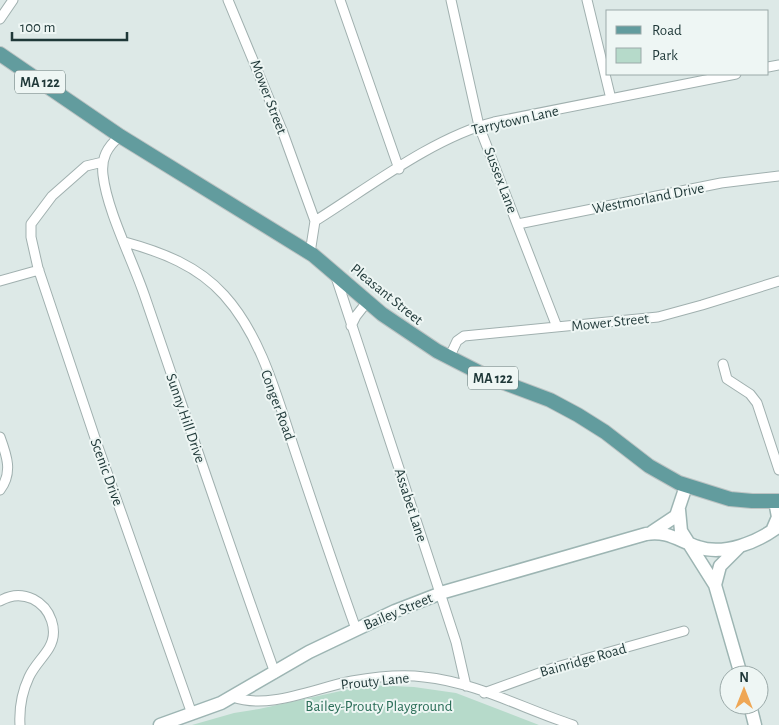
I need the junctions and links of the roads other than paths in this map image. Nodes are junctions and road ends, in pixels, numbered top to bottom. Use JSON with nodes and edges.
{"nodes":[{"id":1,"x":14,"y":0,"type":"edge"},
{"id":2,"x":228,"y":0,"type":"edge"},
{"id":3,"x":340,"y":0,"type":"edge"},
{"id":4,"x":451,"y":0,"type":"edge"},
{"id":5,"x":588,"y":0,"type":"edge"},
{"id":6,"x":0,"y":19,"type":"edge"},
{"id":7,"x":0,"y":54,"type":"edge"},
{"id":8,"x":731,"y":75,"type":"edge"},
{"id":9,"x":611,"y":99,"type":"junction"},
{"id":10,"x":479,"y":126,"type":"junction"},
{"id":11,"x":120,"y":136,"type":"junction"},
{"id":12,"x":103,"y":162,"type":"junction"},
{"id":13,"x":399,"y":169,"type":"junction"},
{"id":14,"x":779,"y":176,"type":"edge"},
{"id":15,"x":315,"y":221,"type":"junction"},
{"id":16,"x":518,"y":224,"type":"junction"},
{"id":17,"x":125,"y":242,"type":"junction"},
{"id":18,"x":310,"y":253,"type":"junction"},
{"id":19,"x":39,"y":270,"type":"junction"},
{"id":20,"x":334,"y":273,"type":"junction"},
{"id":21,"x":0,"y":281,"type":"edge"},
{"id":22,"x":779,"y":281,"type":"edge"},
{"id":23,"x":362,"y":298,"type":"junction"},
{"id":24,"x":350,"y":321,"type":"junction"},
{"id":25,"x":557,"y":328,"type":"junction"},
{"id":26,"x":449,"y":358,"type":"junction"},
{"id":27,"x":723,"y":364,"type":"dead end"},
{"id":28,"x":0,"y":437,"type":"edge"},
{"id":29,"x":779,"y":470,"type":"edge"},
{"id":30,"x":686,"y":486,"type":"junction"},
{"id":31,"x":0,"y":490,"type":"edge"},
{"id":32,"x":777,"y":501,"type":"edge"},
{"id":33,"x":679,"y":510,"type":"junction"},
{"id":34,"x":776,"y":529,"type":"edge"},
{"id":35,"x":650,"y":534,"type":"junction"},
{"id":36,"x":688,"y":542,"type":"junction"},
{"id":37,"x":739,"y":547,"type":"junction"},
{"id":38,"x":715,"y":585,"type":"junction"},
{"id":39,"x":440,"y":593,"type":"junction"},
{"id":40,"x":0,"y":601,"type":"edge"},
{"id":41,"x":356,"y":629,"type":"junction"},
{"id":42,"x":684,"y":631,"type":"dead end"},
{"id":43,"x":738,"y":665,"type":"edge"},
{"id":44,"x":275,"y":673,"type":"junction"},
{"id":45,"x":466,"y":686,"type":"junction"},
{"id":46,"x":484,"y":693,"type":"junction"},
{"id":47,"x":233,"y":697,"type":"junction"},
{"id":48,"x":192,"y":714,"type":"junction"},
{"id":49,"x":20,"y":725,"type":"edge"},
{"id":50,"x":160,"y":725,"type":"edge"},
{"id":51,"x":572,"y":725,"type":"edge"}],
"edges":[{"from":1,"to":6,"type":"street"},
{"from":2,"to":15,"type":"street","name":"Mower Street"},
{"from":3,"to":13,"type":"street"},
{"from":4,"to":10,"type":"street","name":"Sussex Lane"},
{"from":5,"to":9,"type":"street"},
{"from":7,"to":11,"type":"main road","name":"Pleasant Street","number":"MA 122"},
{"from":8,"to":9,"type":"street","name":"Tarrytown Lane"},
{"from":9,"to":10,"type":"street","name":"Tarrytown Lane"},
{"from":10,"to":13,"type":"street","name":"Tarrytown Lane"},
{"from":10,"to":16,"type":"street","name":"Sussex Lane"},
{"from":11,"to":12,"type":"street"},
{"from":11,"to":18,"type":"main road","name":"Pleasant Street","number":"MA 122"},
{"from":12,"to":17,"type":"street","name":"Sunny Hill Drive"},
{"from":12,"to":19,"type":"street","name":"Scenic Drive"},
{"from":13,"to":15,"type":"street","name":"Tarrytown Lane"},
{"from":14,"to":16,"type":"street","name":"Westmorland Drive"},
{"from":15,"to":18,"type":"street","name":"Mower Street"},
{"from":16,"to":25,"type":"street","name":"Sussex Lane"},
{"from":17,"to":41,"type":"street","name":"Conger Road"},
{"from":17,"to":44,"type":"street","name":"Sunny Hill Drive"},
{"from":18,"to":20,"type":"main road","name":"Pleasant Street","number":"MA 122"},
{"from":19,"to":21,"type":"street"},
{"from":19,"to":48,"type":"street","name":"Scenic Drive"},
{"from":20,"to":23,"type":"main road","name":"Pleasant Street","number":"MA 122"},
{"from":20,"to":24,"type":"street","name":"Assabet Lane"},
{"from":22,"to":25,"type":"street","name":"Mower Street"},
{"from":23,"to":24,"type":"street"},
{"from":23,"to":26,"type":"main road","name":"Pleasant Street","number":"MA 122"},
{"from":24,"to":39,"type":"street","name":"Assabet Lane"},
{"from":25,"to":26,"type":"street","name":"Mower Street"},
{"from":26,"to":30,"type":"main road","name":"Pleasant Street","number":"MA 122"},
{"from":27,"to":29,"type":"street"},
{"from":28,"to":31,"type":"street"},
{"from":30,"to":32,"type":"main road","name":"Pleasant Street","number":"MA 122"},
{"from":30,"to":33,"type":"street","name":"Bailey Street"},
{"from":32,"to":34,"type":"street"},
{"from":33,"to":35,"type":"street","name":"Bailey Street"},
{"from":33,"to":36,"type":"street"},
{"from":34,"to":37,"type":"street"},
{"from":35,"to":36,"type":"street","name":"Bailey Street"},
{"from":35,"to":39,"type":"street","name":"Bailey Street"},
{"from":36,"to":37,"type":"street","name":"Bailey Street"},
{"from":36,"to":38,"type":"street"},
{"from":37,"to":38,"type":"street"},
{"from":38,"to":43,"type":"street"},
{"from":39,"to":41,"type":"street","name":"Bailey Street"},
{"from":39,"to":45,"type":"street","name":"Assabet Lane"},
{"from":40,"to":49,"type":"street"},
{"from":41,"to":44,"type":"street","name":"Bailey Street"},
{"from":42,"to":46,"type":"street","name":"Bainridge Road"},
{"from":44,"to":47,"type":"street","name":"Bailey Street"},
{"from":45,"to":46,"type":"street","name":"Prouty Lane"},
{"from":45,"to":47,"type":"street","name":"Prouty Lane"},
{"from":46,"to":51,"type":"street","name":"Prouty Lane"},
{"from":47,"to":48,"type":"street","name":"Bailey Street"},
{"from":48,"to":50,"type":"street","name":"Bailey Street"}]}
